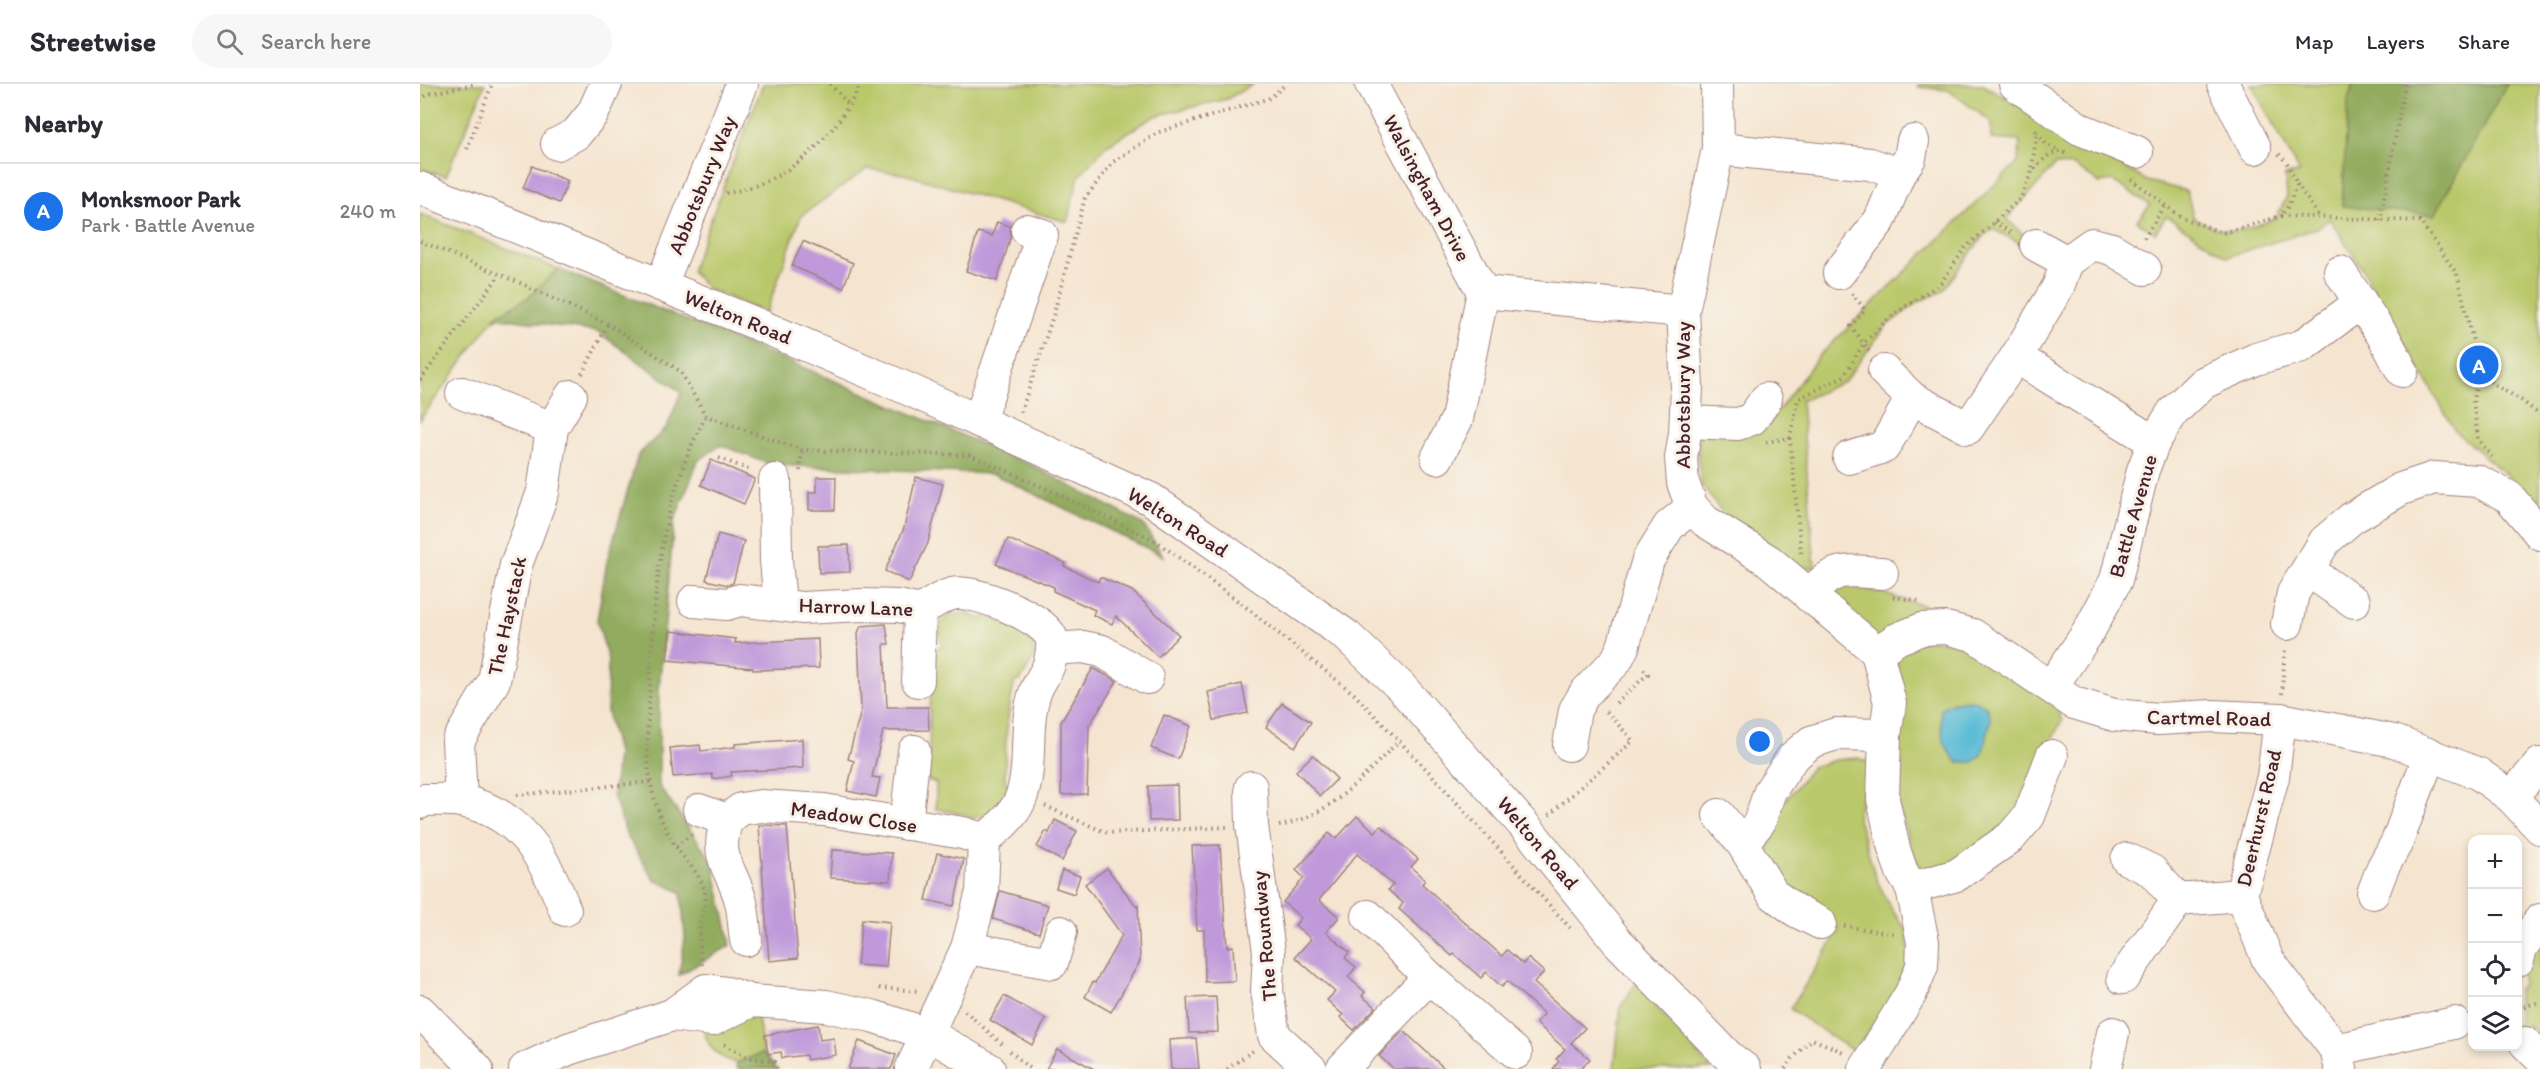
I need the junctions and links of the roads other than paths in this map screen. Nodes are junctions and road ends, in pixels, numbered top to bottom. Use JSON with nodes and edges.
{"nodes":[{"id":1,"x":606,"y":84,"type":"edge"},
{"id":2,"x":742,"y":84,"type":"edge"},
{"id":3,"x":1371,"y":84,"type":"edge"},
{"id":4,"x":1717,"y":84,"type":"edge"},
{"id":5,"x":2223,"y":84,"type":"edge"},
{"id":6,"x":2019,"y":86,"type":"edge"},
{"id":7,"x":1913,"y":141,"type":"dead end"},
{"id":8,"x":557,"y":144,"type":"dead end"},
{"id":9,"x":2255,"y":148,"type":"dead end"},
{"id":10,"x":1718,"y":149,"type":"junction"},
{"id":11,"x":2136,"y":152,"type":"dead end"},
{"id":12,"x":1899,"y":174,"type":"junction"},
{"id":13,"x":420,"y":188,"type":"edge"},
{"id":14,"x":1027,"y":230,"type":"dead end"},
{"id":15,"x":2036,"y":245,"type":"dead end"},
{"id":16,"x":2067,"y":262,"type":"junction"},
{"id":17,"x":2138,"y":264,"type":"road end"},
{"id":18,"x":2340,"y":272,"type":"dead end"},
{"id":19,"x":1839,"y":273,"type":"road end"},
{"id":20,"x":661,"y":285,"type":"junction"},
{"id":21,"x":1483,"y":292,"type":"junction"},
{"id":22,"x":2361,"y":302,"type":"junction"},
{"id":23,"x":1683,"y":311,"type":"junction"},
{"id":24,"x":2016,"y":357,"type":"junction"},
{"id":25,"x":1884,"y":371,"type":"dead end"},
{"id":26,"x":2402,"y":371,"type":"dead end"},
{"id":27,"x":462,"y":393,"type":"dead end"},
{"id":28,"x":571,"y":396,"type":"road end"},
{"id":29,"x":1912,"y":398,"type":"junction"},
{"id":30,"x":1766,"y":399,"type":"dead end"},
{"id":31,"x":979,"y":421,"type":"junction"},
{"id":32,"x":1686,"y":422,"type":"junction"},
{"id":33,"x":552,"y":428,"type":"junction"},
{"id":34,"x":2154,"y":442,"type":"junction"},
{"id":35,"x":1437,"y":458,"type":"dead end"},
{"id":36,"x":1849,"y":458,"type":"dead end"},
{"id":37,"x":775,"y":480,"type":"road end"},
{"id":38,"x":1692,"y":507,"type":"junction"},
{"id":39,"x":2540,"y":534,"type":"edge"},
{"id":40,"x":2309,"y":571,"type":"junction"},
{"id":41,"x":1882,"y":573,"type":"dead end"},
{"id":42,"x":1816,"y":588,"type":"junction"},
{"id":43,"x":694,"y":601,"type":"dead end"},
{"id":44,"x":768,"y":602,"type":"junction"},
{"id":45,"x":2354,"y":602,"type":"dead end"},
{"id":46,"x":920,"y":612,"type":"junction"},
{"id":47,"x":2287,"y":624,"type":"road end"},
{"id":48,"x":1052,"y":650,"type":"junction"},
{"id":49,"x":1877,"y":652,"type":"junction"},
{"id":50,"x":1147,"y":678,"type":"dead end"},
{"id":51,"x":918,"y":681,"type":"dead end"},
{"id":52,"x":2052,"y":686,"type":"junction"},
{"id":53,"x":2280,"y":719,"type":"junction"},
{"id":54,"x":1885,"y":735,"type":"junction"},
{"id":55,"x":1569,"y":745,"type":"dead end"},
{"id":56,"x":914,"y":751,"type":"dead end"},
{"id":57,"x":2430,"y":754,"type":"junction"},
{"id":58,"x":2052,"y":756,"type":"dead end"},
{"id":59,"x":2540,"y":764,"type":"edge"},
{"id":60,"x":1249,"y":780,"type":"dead end"},
{"id":61,"x":2511,"y":797,"type":"junction"},
{"id":62,"x":420,"y":803,"type":"edge"},
{"id":63,"x":469,"y":804,"type":"junction"},
{"id":64,"x":1719,"y":815,"type":"dead end"},
{"id":65,"x":906,"y":824,"type":"junction"},
{"id":66,"x":2540,"y":828,"type":"edge"},
{"id":67,"x":984,"y":840,"type":"junction"},
{"id":68,"x":1742,"y":843,"type":"junction"},
{"id":69,"x":2127,"y":859,"type":"dead end"},
{"id":70,"x":1912,"y":888,"type":"junction"},
{"id":71,"x":2373,"y":893,"type":"dead end"},
{"id":72,"x":2241,"y":895,"type":"junction"},
{"id":73,"x":2178,"y":900,"type":"junction"},
{"id":74,"x":566,"y":910,"type":"dead end"},
{"id":75,"x":1368,"y":916,"type":"dead end"},
{"id":76,"x":2540,"y":920,"type":"edge"},
{"id":77,"x":1820,"y":923,"type":"road end"},
{"id":78,"x":1061,"y":932,"type":"dead end"},
{"id":79,"x":746,"y":940,"type":"dead end"},
{"id":80,"x":2522,"y":947,"type":"edge"},
{"id":81,"x":967,"y":948,"type":"junction"},
{"id":82,"x":1429,"y":977,"type":"junction"},
{"id":83,"x":2123,"y":978,"type":"dead end"},
{"id":84,"x":421,"y":1014,"type":"edge"},
{"id":85,"x":2454,"y":1023,"type":"dead end"},
{"id":86,"x":2113,"y":1033,"type":"dead end"},
{"id":87,"x":928,"y":1034,"type":"junction"},
{"id":88,"x":1516,"y":1053,"type":"dead end"},
{"id":89,"x":2339,"y":1059,"type":"edge"},
{"id":90,"x":1867,"y":1066,"type":"edge"},
{"id":91,"x":477,"y":1069,"type":"edge"},
{"id":92,"x":525,"y":1069,"type":"edge"},
{"id":93,"x":911,"y":1069,"type":"edge"},
{"id":94,"x":989,"y":1069,"type":"edge"},
{"id":95,"x":1311,"y":1069,"type":"edge"},
{"id":96,"x":1342,"y":1069,"type":"edge"},
{"id":97,"x":1745,"y":1069,"type":"edge"},
{"id":98,"x":2105,"y":1069,"type":"edge"}],
"edges":[{"from":1,"to":8,"type":"street"},
{"from":2,"to":20,"type":"street","name":"Abbotsbury Way"},
{"from":3,"to":21,"type":"street","name":"Walsingham Drive"},
{"from":4,"to":10,"type":"street","name":"Abbotsbury Way"},
{"from":5,"to":9,"type":"street"},
{"from":6,"to":11,"type":"street"},
{"from":7,"to":12,"type":"street"},
{"from":10,"to":12,"type":"street"},
{"from":10,"to":23,"type":"street","name":"Abbotsbury Way"},
{"from":12,"to":19,"type":"street"},
{"from":13,"to":20,"type":"street","name":"Welton Road"},
{"from":14,"to":31,"type":"street"},
{"from":15,"to":16,"type":"street"},
{"from":16,"to":17,"type":"street"},
{"from":16,"to":24,"type":"street"},
{"from":18,"to":22,"type":"street"},
{"from":20,"to":31,"type":"street","name":"Welton Road"},
{"from":21,"to":23,"type":"street"},
{"from":21,"to":35,"type":"street"},
{"from":22,"to":26,"type":"street"},
{"from":22,"to":34,"type":"street","name":"Battle Avenue"},
{"from":23,"to":32,"type":"street","name":"Abbotsbury Way"},
{"from":24,"to":29,"type":"street"},
{"from":24,"to":34,"type":"street"},
{"from":25,"to":29,"type":"street"},
{"from":27,"to":33,"type":"street"},
{"from":28,"to":33,"type":"street","name":"The Haystack"},
{"from":29,"to":36,"type":"street"},
{"from":30,"to":32,"type":"street"},
{"from":31,"to":97,"type":"street","name":"Welton Road"},
{"from":32,"to":38,"type":"street","name":"Abbotsbury Way"},
{"from":33,"to":63,"type":"street","name":"The Haystack"},
{"from":34,"to":52,"type":"street","name":"Battle Avenue"},
{"from":37,"to":44,"type":"street"},
{"from":38,"to":42,"type":"street","name":"Abbotsbury Way"},
{"from":38,"to":55,"type":"street"},
{"from":39,"to":40,"type":"street"},
{"from":40,"to":45,"type":"street"},
{"from":40,"to":47,"type":"street"},
{"from":41,"to":42,"type":"street"},
{"from":42,"to":49,"type":"street","name":"Abbotsbury Way"},
{"from":43,"to":44,"type":"street","name":"Harrow Lane"},
{"from":44,"to":46,"type":"street","name":"Harrow Lane"},
{"from":46,"to":48,"type":"street","name":"Harrow Lane"},
{"from":46,"to":51,"type":"street"},
{"from":48,"to":50,"type":"street"},
{"from":48,"to":67,"type":"street"},
{"from":49,"to":52,"type":"street","name":"Cartmel Road"},
{"from":49,"to":54,"type":"street"},
{"from":52,"to":53,"type":"street","name":"Cartmel Road"},
{"from":53,"to":57,"type":"street","name":"Cartmel Road"},
{"from":53,"to":72,"type":"street","name":"Deerhurst Road"},
{"from":54,"to":68,"type":"street"},
{"from":54,"to":70,"type":"street"},
{"from":56,"to":65,"type":"street"},
{"from":57,"to":61,"type":"street","name":"Cartmel Road"},
{"from":57,"to":71,"type":"street"},
{"from":58,"to":70,"type":"street"},
{"from":59,"to":61,"type":"street"},
{"from":60,"to":95,"type":"street","name":"The Roundway"},
{"from":61,"to":66,"type":"street","name":"Cartmel Road"},
{"from":62,"to":63,"type":"street"},
{"from":63,"to":74,"type":"street"},
{"from":64,"to":68,"type":"street"},
{"from":65,"to":67,"type":"street","name":"Meadow Close"},
{"from":65,"to":79,"type":"street","name":"Meadow Close"},
{"from":67,"to":81,"type":"street"},
{"from":68,"to":77,"type":"street"},
{"from":69,"to":73,"type":"street"},
{"from":70,"to":90,"type":"street"},
{"from":72,"to":73,"type":"street"},
{"from":72,"to":89,"type":"street","name":"Deerhurst Road"},
{"from":73,"to":83,"type":"street"},
{"from":75,"to":82,"type":"street"},
{"from":76,"to":80,"type":"street"},
{"from":78,"to":81,"type":"street"},
{"from":81,"to":87,"type":"street"},
{"from":82,"to":88,"type":"street"},
{"from":82,"to":96,"type":"street"},
{"from":84,"to":91,"type":"street"},
{"from":85,"to":89,"type":"street"},
{"from":86,"to":98,"type":"street"},
{"from":87,"to":92,"type":"street"},
{"from":87,"to":93,"type":"street"},
{"from":87,"to":94,"type":"street"}]}
